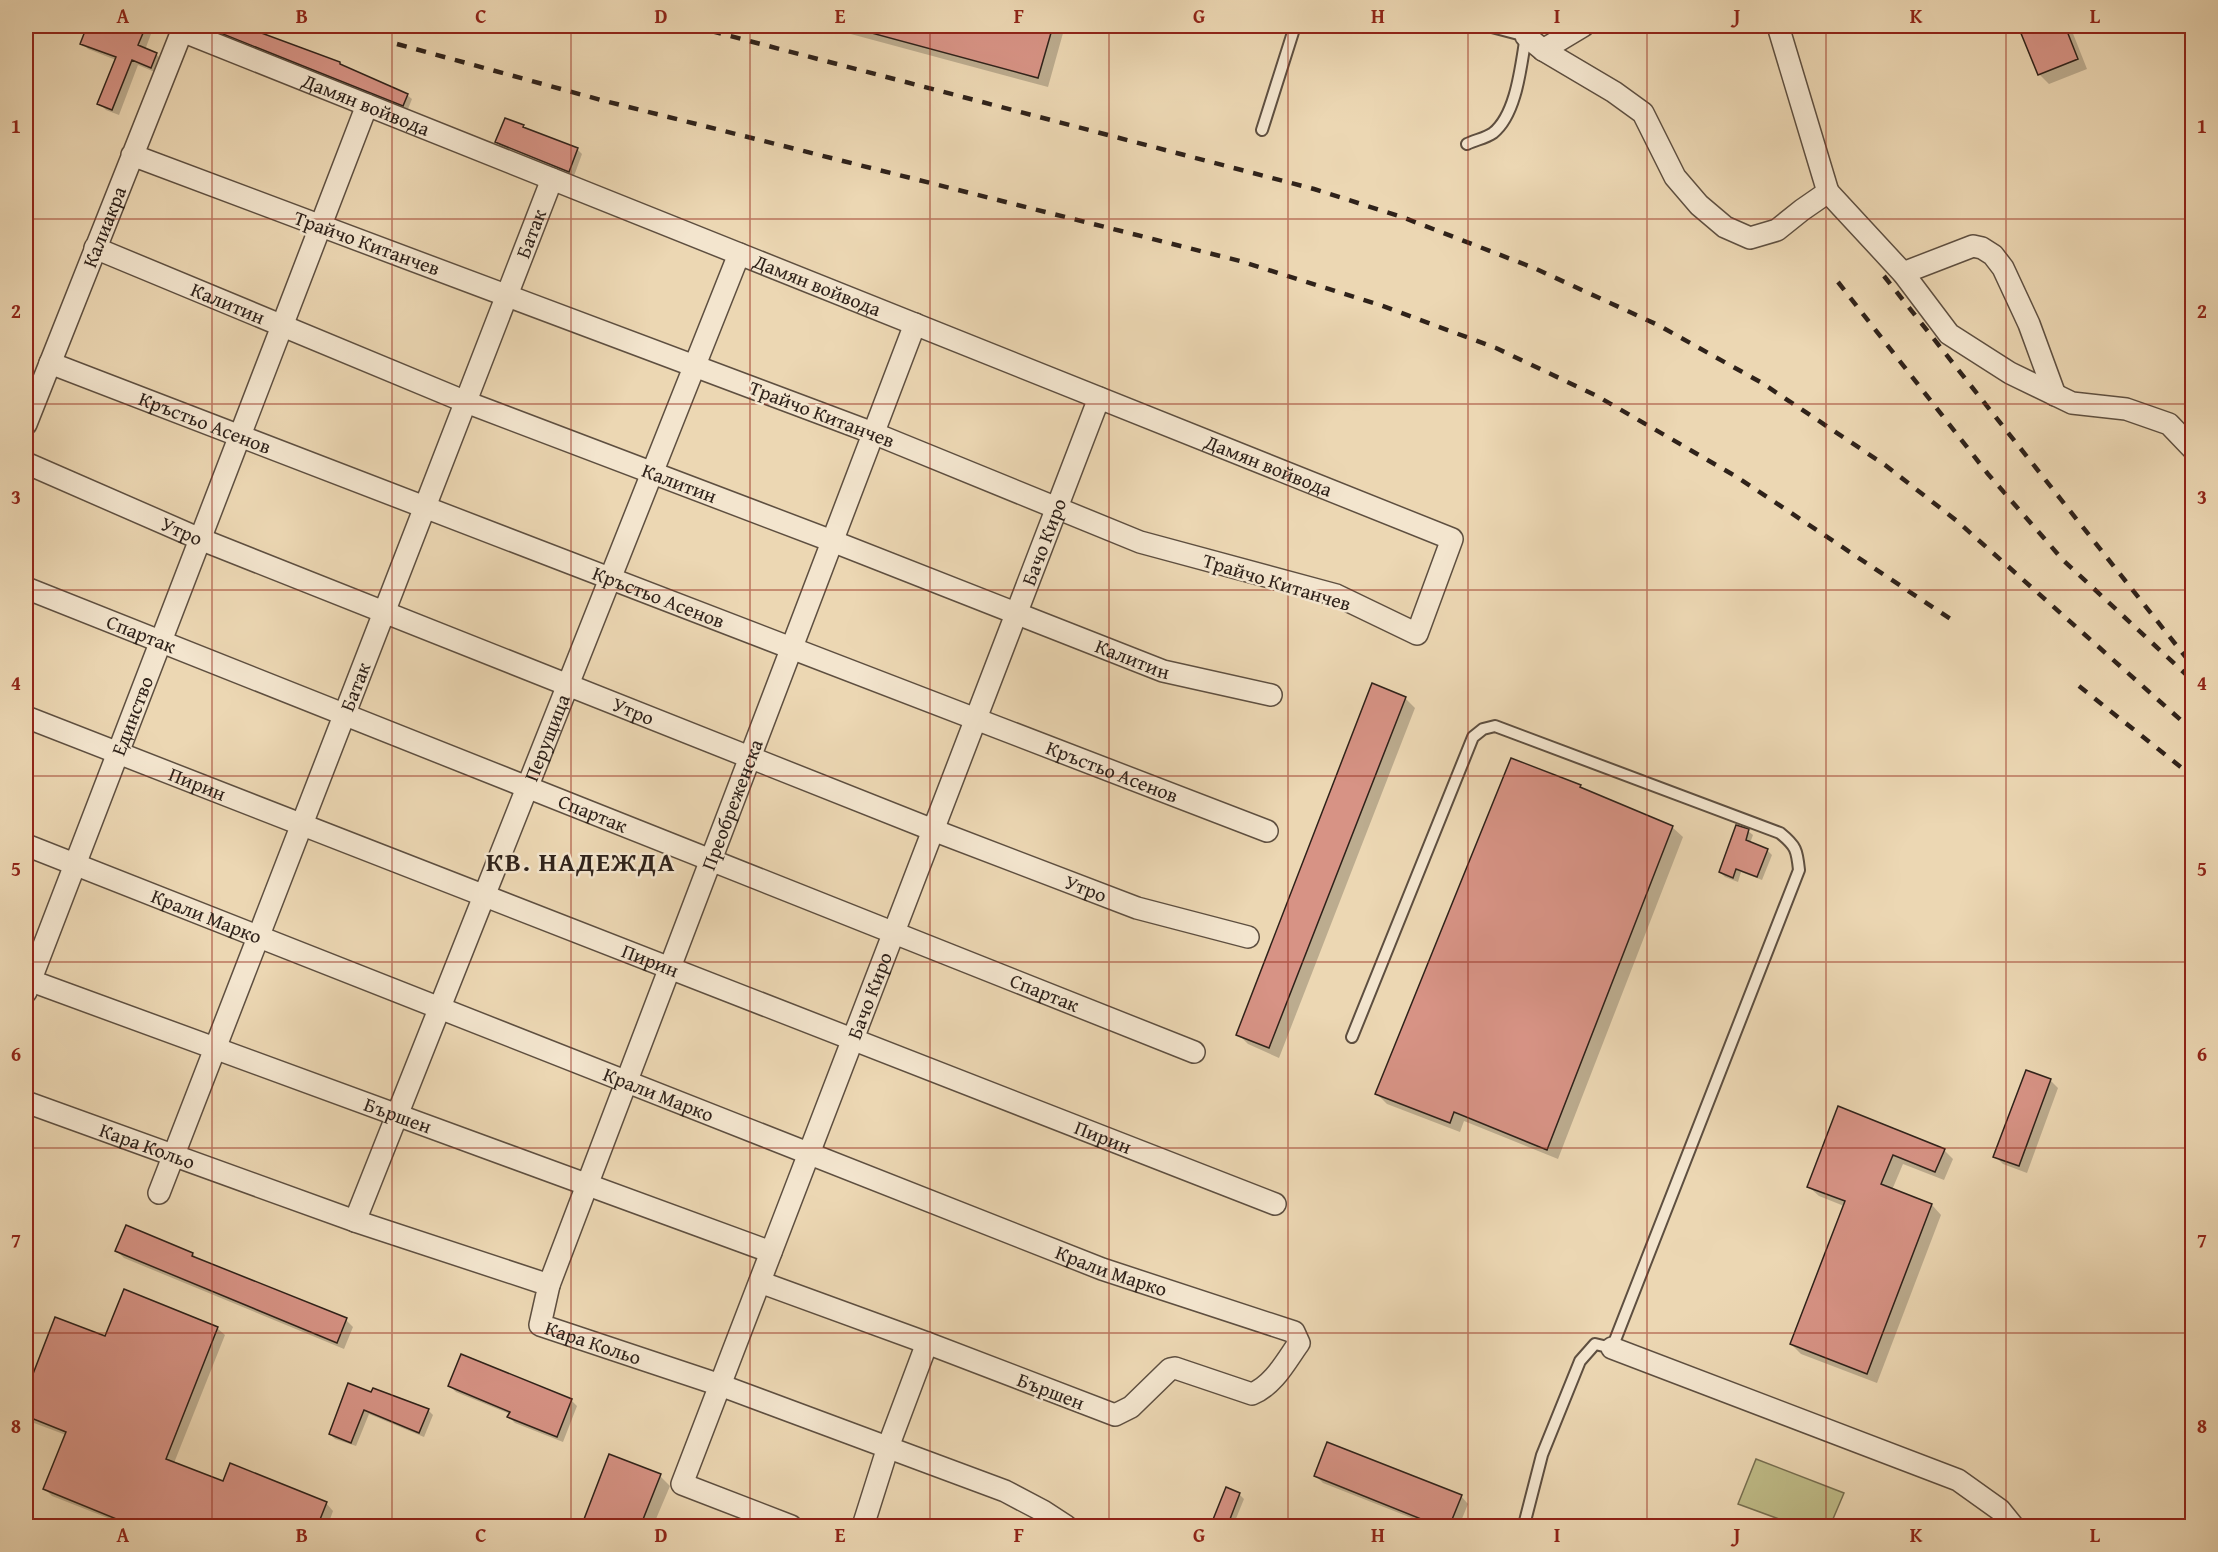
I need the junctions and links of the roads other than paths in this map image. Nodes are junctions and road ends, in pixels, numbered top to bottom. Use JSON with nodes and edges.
{"nodes":[{"id":1,"x":1295,"y":26,"type":"edge"},
{"id":2,"x":1488,"y":26,"type":"edge"},
{"id":3,"x":1583,"y":26,"type":"edge"},
{"id":4,"x":1778,"y":26,"type":"edge"},
{"id":5,"x":182,"y":31,"type":"joint"},
{"id":6,"x":1526,"y":31,"type":"edge"},
{"id":7,"x":1543,"y":50,"type":"junction"},
{"id":8,"x":367,"y":105,"type":"junction"},
{"id":9,"x":1262,"y":130,"type":"dead end"},
{"id":10,"x":1467,"y":144,"type":"dead end"},
{"id":11,"x":132,"y":155,"type":"junction"},
{"id":12,"x":552,"y":179,"type":"junction"},
{"id":13,"x":1828,"y":192,"type":"junction"},
{"id":14,"x":320,"y":225,"type":"junction"},
{"id":15,"x":95,"y":248,"type":"junction"},
{"id":16,"x":739,"y":254,"type":"junction"},
{"id":17,"x":1903,"y":273,"type":"junction"},
{"id":18,"x":507,"y":295,"type":"junction"},
{"id":19,"x":915,"y":324,"type":"junction"},
{"id":20,"x":282,"y":326,"type":"junction"},
{"id":21,"x":50,"y":363,"type":"junction"},
{"id":22,"x":695,"y":365,"type":"junction"},
{"id":23,"x":2055,"y":395,"type":"junction"},
{"id":24,"x":1099,"y":398,"type":"junction"},
{"id":25,"x":466,"y":402,"type":"junction"},
{"id":26,"x":26,"y":424,"type":"edge"},
{"id":27,"x":873,"y":433,"type":"junction"},
{"id":28,"x":239,"y":435,"type":"junction"},
{"id":29,"x":2193,"y":448,"type":"edge"},
{"id":30,"x":26,"y":463,"type":"edge"},
{"id":31,"x":652,"y":473,"type":"junction"},
{"id":32,"x":425,"y":507,"type":"junction"},
{"id":33,"x":1056,"y":509,"type":"junction"},
{"id":34,"x":200,"y":539,"type":"junction"},
{"id":35,"x":1452,"y":539,"type":"joint"},
{"id":36,"x":832,"y":542,"type":"junction"},
{"id":37,"x":610,"y":578,"type":"junction"},
{"id":38,"x":26,"y":588,"type":"edge"},
{"id":39,"x":385,"y":611,"type":"junction"},
{"id":40,"x":1016,"y":613,"type":"junction"},
{"id":41,"x":160,"y":642,"type":"junction"},
{"id":42,"x":792,"y":648,"type":"junction"},
{"id":43,"x":568,"y":685,"type":"junction"},
{"id":44,"x":1271,"y":696,"type":"dead end"},
{"id":45,"x":345,"y":715,"type":"junction"},
{"id":46,"x":26,"y":717,"type":"edge"},
{"id":47,"x":975,"y":719,"type":"junction"},
{"id":48,"x":117,"y":753,"type":"junction"},
{"id":49,"x":749,"y":759,"type":"junction"},
{"id":50,"x":527,"y":787,"type":"junction"},
{"id":51,"x":302,"y":825,"type":"junction"},
{"id":52,"x":933,"y":830,"type":"junction"},
{"id":53,"x":1267,"y":831,"type":"dead end"},
{"id":54,"x":26,"y":845,"type":"edge"},
{"id":55,"x":711,"y":860,"type":"junction"},
{"id":56,"x":75,"y":865,"type":"junction"},
{"id":57,"x":484,"y":897,"type":"junction"},
{"id":58,"x":893,"y":933,"type":"junction"},
{"id":59,"x":258,"y":937,"type":"junction"},
{"id":60,"x":1248,"y":937,"type":"dead end"},
{"id":61,"x":669,"y":969,"type":"junction"},
{"id":62,"x":27,"y":984,"type":"edge"},
{"id":63,"x":440,"y":1008,"type":"junction"},
{"id":64,"x":1352,"y":1037,"type":"dead end"},
{"id":65,"x":852,"y":1041,"type":"junction"},
{"id":66,"x":215,"y":1049,"type":"junction"},
{"id":67,"x":1194,"y":1052,"type":"dead end"},
{"id":68,"x":627,"y":1082,"type":"junction"},
{"id":69,"x":26,"y":1102,"type":"edge"},
{"id":70,"x":397,"y":1115,"type":"junction"},
{"id":71,"x":808,"y":1154,"type":"junction"},
{"id":72,"x":174,"y":1155,"type":"junction"},
{"id":73,"x":587,"y":1185,"type":"junction"},
{"id":74,"x":159,"y":1193,"type":"dead end"},
{"id":75,"x":1275,"y":1204,"type":"dead end"},
{"id":76,"x":355,"y":1221,"type":"junction"},
{"id":77,"x":771,"y":1252,"type":"junction"},
{"id":78,"x":760,"y":1282,"type":"junction"},
{"id":79,"x":549,"y":1285,"type":"junction"},
{"id":80,"x":1294,"y":1332,"type":"joint"},
{"id":81,"x":927,"y":1343,"type":"junction"},
{"id":82,"x":1612,"y":1348,"type":"junction"},
{"id":83,"x":720,"y":1385,"type":"junction"},
{"id":84,"x":888,"y":1448,"type":"junction"},
{"id":85,"x":791,"y":1527,"type":"edge"},
{"id":86,"x":864,"y":1527,"type":"edge"},
{"id":87,"x":1066,"y":1527,"type":"edge"},
{"id":88,"x":1521,"y":1527,"type":"edge"},
{"id":89,"x":2013,"y":1527,"type":"edge"}],
"edges":[{"from":1,"to":9,"type":"lane"},
{"from":2,"to":6,"type":"lane"},
{"from":3,"to":7,"type":"street"},
{"from":4,"to":13,"type":"street"},
{"from":5,"to":8,"type":"street","name":"Дамян войвода"},
{"from":5,"to":11,"type":"street","name":"Калиакра"},
{"from":6,"to":7,"type":"street"},
{"from":6,"to":10,"type":"lane"},
{"from":7,"to":13,"type":"street"},
{"from":8,"to":12,"type":"street","name":"Дамян войвода"},
{"from":8,"to":14,"type":"street","name":"Единство"},
{"from":11,"to":14,"type":"street","name":"Трайчо Китанчев"},
{"from":11,"to":15,"type":"street","name":"Калиакра"},
{"from":12,"to":16,"type":"street","name":"Дамян войвода"},
{"from":12,"to":18,"type":"street","name":"Батак"},
{"from":13,"to":17,"type":"street"},
{"from":14,"to":18,"type":"street","name":"Трайчо Китанчев"},
{"from":14,"to":20,"type":"street","name":"Единство"},
{"from":15,"to":20,"type":"street","name":"Калитин"},
{"from":15,"to":21,"type":"street","name":"Калиакра"},
{"from":16,"to":19,"type":"street","name":"Дамян войвода"},
{"from":16,"to":22,"type":"street","name":"Перущица"},
{"from":17,"to":23,"type":"street"},
{"from":17,"to":23,"type":"street"},
{"from":18,"to":22,"type":"street","name":"Трайчо Китанчев"},
{"from":18,"to":25,"type":"street","name":"Батак"},
{"from":19,"to":24,"type":"street","name":"Дамян войвода"},
{"from":19,"to":27,"type":"street","name":"Преобреженска"},
{"from":20,"to":25,"type":"street","name":"Калитин"},
{"from":20,"to":28,"type":"street","name":"Единство"},
{"from":21,"to":26,"type":"street","name":"Калиакра"},
{"from":21,"to":28,"type":"street","name":"Кръстьо Асенов"},
{"from":22,"to":27,"type":"street","name":"Трайчо Китанчев"},
{"from":22,"to":31,"type":"street","name":"Перущица"},
{"from":23,"to":29,"type":"street"},
{"from":24,"to":33,"type":"street","name":"Бачо Киро"},
{"from":24,"to":35,"type":"street","name":"Дамян войвода"},
{"from":25,"to":31,"type":"street","name":"Калитин"},
{"from":25,"to":32,"type":"street","name":"Батак"},
{"from":27,"to":33,"type":"street","name":"Трайчо Китанчев"},
{"from":27,"to":36,"type":"street","name":"Преобреженска"},
{"from":28,"to":32,"type":"street","name":"Кръстьо Асенов"},
{"from":28,"to":34,"type":"street","name":"Единство"},
{"from":30,"to":34,"type":"street","name":"Утро"},
{"from":31,"to":36,"type":"street","name":"Калитин"},
{"from":31,"to":37,"type":"street","name":"Перущица"},
{"from":32,"to":37,"type":"street","name":"Кръстьо Асенов"},
{"from":32,"to":39,"type":"street","name":"Батак"},
{"from":33,"to":35,"type":"street","name":"Трайчо Китанчев"},
{"from":33,"to":40,"type":"street","name":"Бачо Киро"},
{"from":34,"to":39,"type":"street","name":"Утро"},
{"from":34,"to":41,"type":"street","name":"Единство"},
{"from":36,"to":40,"type":"street","name":"Калитин"},
{"from":36,"to":42,"type":"street","name":"Преобреженска"},
{"from":37,"to":42,"type":"street","name":"Кръстьо Асенов"},
{"from":37,"to":43,"type":"street","name":"Перущица"},
{"from":38,"to":41,"type":"street","name":"Спартак"},
{"from":39,"to":43,"type":"street","name":"Утро"},
{"from":39,"to":45,"type":"street","name":"Батак"},
{"from":40,"to":44,"type":"street","name":"Калитин"},
{"from":40,"to":47,"type":"street","name":"Бачо Киро"},
{"from":41,"to":45,"type":"street","name":"Спартак"},
{"from":41,"to":48,"type":"street","name":"Единство"},
{"from":42,"to":47,"type":"street","name":"Кръстьо Асенов"},
{"from":42,"to":49,"type":"street","name":"Преобреженска"},
{"from":43,"to":49,"type":"street","name":"Утро"},
{"from":43,"to":50,"type":"street","name":"Перущица"},
{"from":45,"to":50,"type":"street","name":"Спартак"},
{"from":45,"to":51,"type":"street","name":"Батак"},
{"from":46,"to":48,"type":"street","name":"Пирин"},
{"from":47,"to":52,"type":"street","name":"Бачо Киро"},
{"from":47,"to":53,"type":"street","name":"Кръстьо Асенов"},
{"from":48,"to":51,"type":"street","name":"Пирин"},
{"from":48,"to":56,"type":"street","name":"Единство"},
{"from":49,"to":52,"type":"street","name":"Утро"},
{"from":49,"to":55,"type":"street","name":"Преобреженска"},
{"from":50,"to":55,"type":"street","name":"Спартак"},
{"from":50,"to":57,"type":"street","name":"Перущица"},
{"from":51,"to":57,"type":"street","name":"Пирин"},
{"from":51,"to":59,"type":"street","name":"Батак"},
{"from":52,"to":58,"type":"street","name":"Бачо Киро"},
{"from":52,"to":60,"type":"street","name":"Утро"},
{"from":54,"to":56,"type":"street","name":"Крали Марко"},
{"from":55,"to":58,"type":"street","name":"Спартак"},
{"from":55,"to":61,"type":"street","name":"Преобреженска"},
{"from":56,"to":59,"type":"street","name":"Крали Марко"},
{"from":56,"to":62,"type":"street","name":"Единство"},
{"from":57,"to":61,"type":"street","name":"Пирин"},
{"from":57,"to":63,"type":"street","name":"Перущица"},
{"from":58,"to":65,"type":"street","name":"Бачо Киро"},
{"from":58,"to":67,"type":"street","name":"Спартак"},
{"from":59,"to":63,"type":"street","name":"Крали Марко"},
{"from":59,"to":66,"type":"street","name":"Батак"},
{"from":61,"to":65,"type":"street","name":"Пирин"},
{"from":61,"to":68,"type":"street","name":"Преобреженска"},
{"from":62,"to":66,"type":"street","name":"Бършен"},
{"from":63,"to":68,"type":"street","name":"Крали Марко"},
{"from":63,"to":70,"type":"street","name":"Перущица"},
{"from":64,"to":82,"type":"lane"},
{"from":65,"to":71,"type":"street","name":"Бачо Киро"},
{"from":65,"to":75,"type":"street","name":"Пирин"},
{"from":66,"to":70,"type":"street","name":"Бършен"},
{"from":66,"to":72,"type":"street","name":"Батак"},
{"from":68,"to":71,"type":"street","name":"Крали Марко"},
{"from":68,"to":73,"type":"street","name":"Преобреженска"},
{"from":69,"to":72,"type":"street","name":"Кара Кольо"},
{"from":70,"to":73,"type":"street","name":"Бършен"},
{"from":70,"to":76,"type":"street","name":"Перущица"},
{"from":71,"to":77,"type":"street","name":"Бачо Киро"},
{"from":71,"to":80,"type":"street","name":"Крали Марко"},
{"from":72,"to":74,"type":"street","name":"Батак"},
{"from":72,"to":76,"type":"street","name":"Кара Кольо"},
{"from":73,"to":77,"type":"street","name":"Бършен"},
{"from":73,"to":79,"type":"street","name":"Преобреженска"},
{"from":76,"to":79,"type":"street","name":"Кара Кольо"},
{"from":77,"to":78,"type":"street","name":"Бачо Киро"},
{"from":78,"to":81,"type":"street","name":"Бършен"},
{"from":78,"to":83,"type":"street","name":"Бачо Киро"},
{"from":79,"to":83,"type":"street","name":"Кара Кольо"},
{"from":80,"to":81,"type":"street","name":"Бършен"},
{"from":81,"to":84,"type":"street"},
{"from":82,"to":88,"type":"lane"},
{"from":82,"to":89,"type":"street"},
{"from":83,"to":84,"type":"street","name":"Кара Кольо"},
{"from":83,"to":85,"type":"street","name":"Бачо Киро"},
{"from":84,"to":86,"type":"street"},
{"from":84,"to":87,"type":"street","name":"Кара Кольо"}]}
